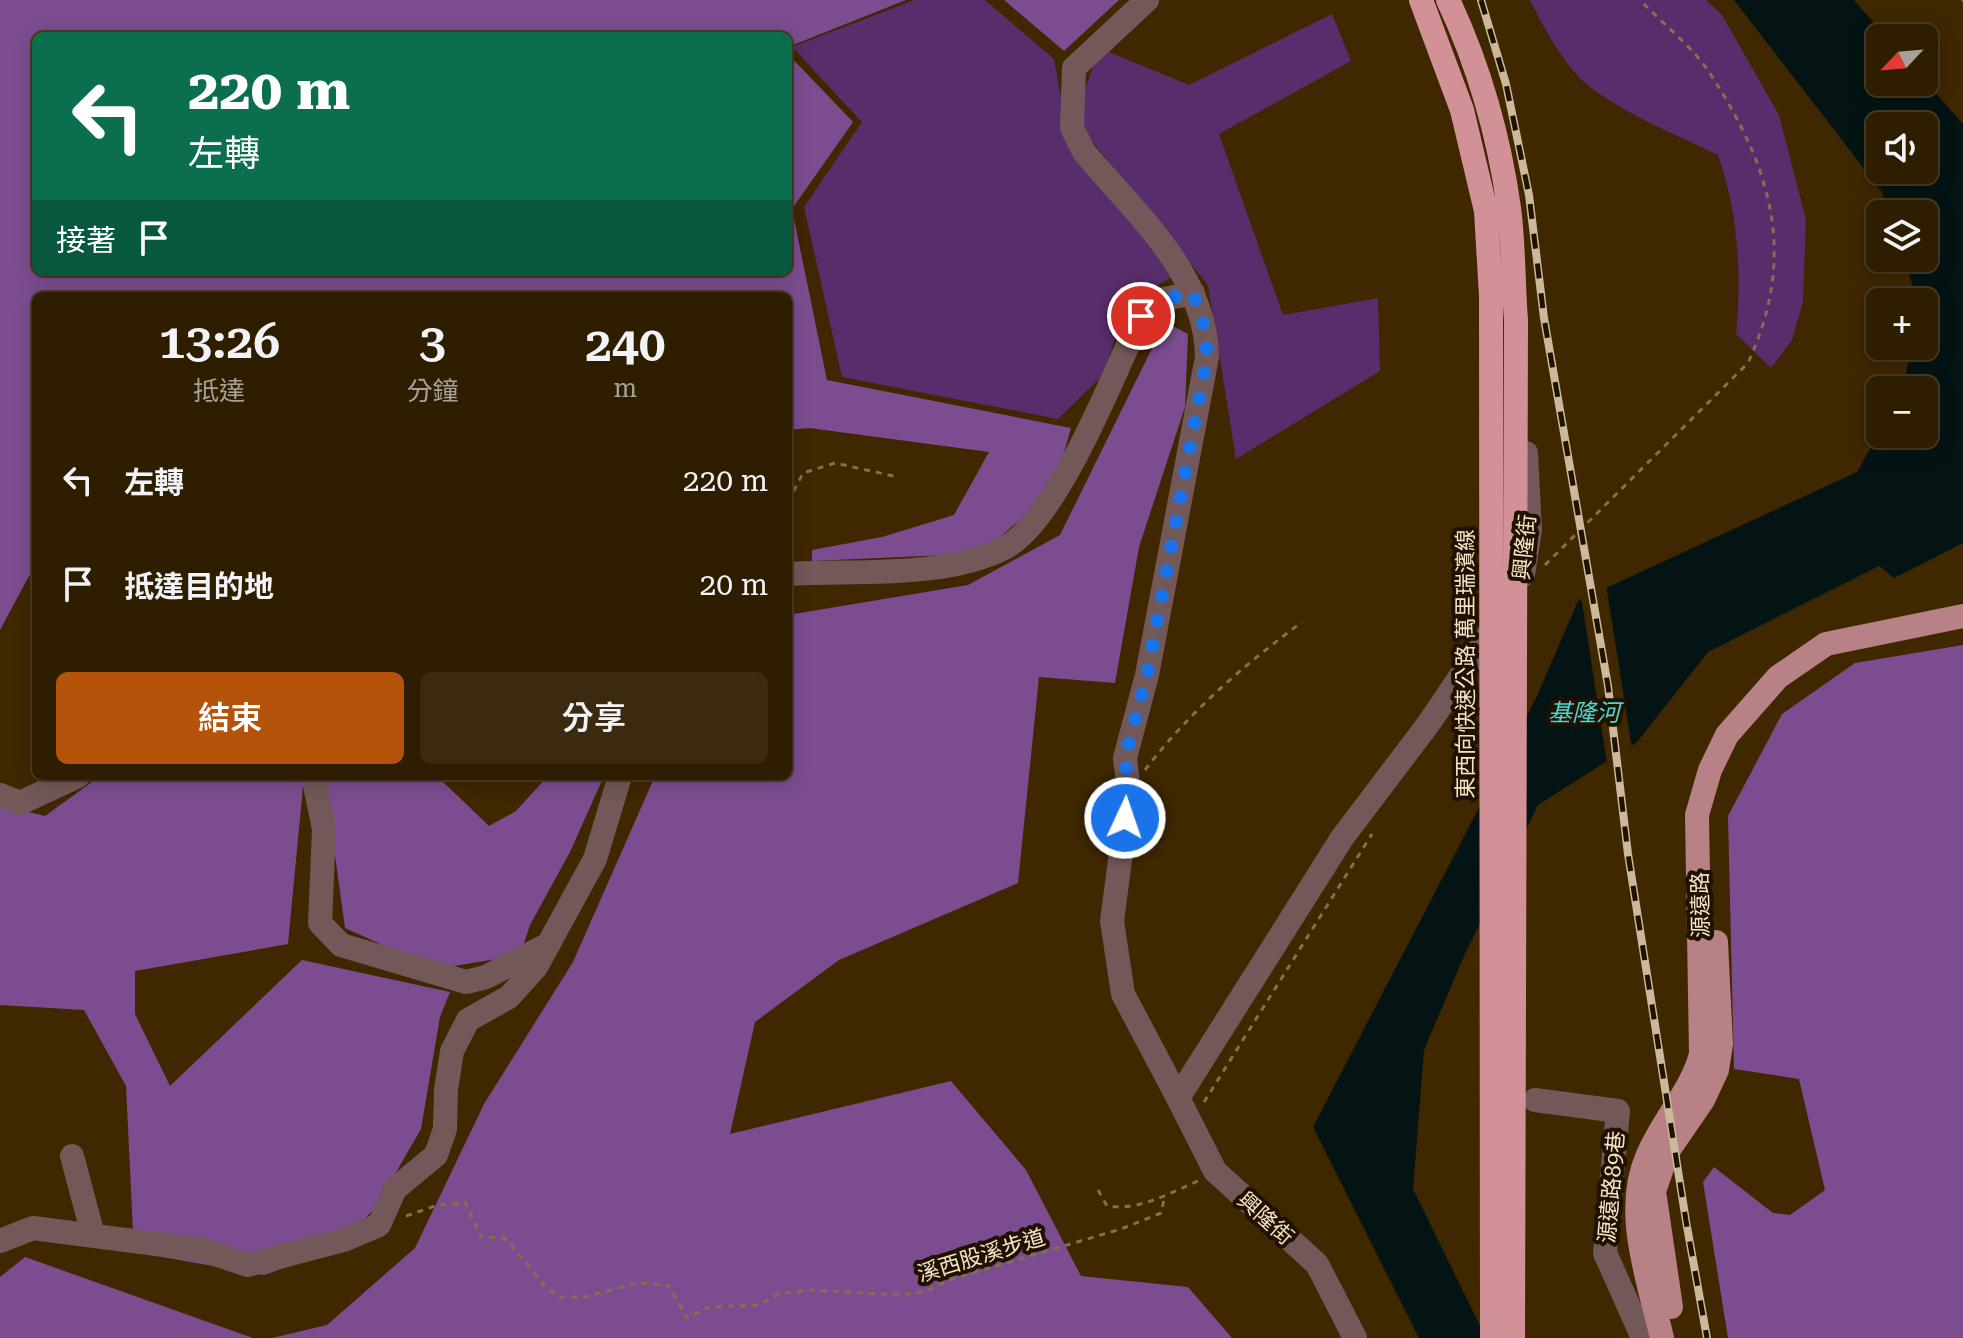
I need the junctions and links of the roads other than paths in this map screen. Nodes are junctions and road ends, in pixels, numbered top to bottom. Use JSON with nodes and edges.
{"nodes":[{"id":1,"x":1147,"y":0,"type":"edge"},
{"id":2,"x":1421,"y":0,"type":"edge"},
{"id":3,"x":1433,"y":0,"type":"edge"},
{"id":4,"x":1448,"y":0,"type":"edge"},
{"id":5,"x":1193,"y":293,"type":"junction"},
{"id":6,"x":792,"y":574,"type":"edge"},
{"id":7,"x":1963,"y":616,"type":"edge"},
{"id":8,"x":1963,"y":631,"type":"edge"},
{"id":9,"x":69,"y":780,"type":"edge"},
{"id":10,"x":314,"y":780,"type":"edge"},
{"id":11,"x":619,"y":780,"type":"edge"},
{"id":12,"x":0,"y":795,"type":"edge"},
{"id":13,"x":549,"y":944,"type":"junction"},
{"id":14,"x":1711,"y":1049,"type":"junction"},
{"id":15,"x":1178,"y":1098,"type":"junction"},
{"id":16,"x":1535,"y":1100,"type":"dead end"},
{"id":17,"x":72,"y":1156,"type":"dead end"},
{"id":18,"x":93,"y":1235,"type":"junction"},
{"id":19,"x":0,"y":1241,"type":"edge"},
{"id":20,"x":1355,"y":1338,"type":"edge"},
{"id":21,"x":1492,"y":1338,"type":"edge"},
{"id":22,"x":1513,"y":1338,"type":"edge"},
{"id":23,"x":1643,"y":1338,"type":"edge"},
{"id":24,"x":1662,"y":1338,"type":"edge"},
{"id":25,"x":1679,"y":1338,"type":"edge"}],
"edges":[{"from":1,"to":5,"type":"street","name":"興隆街"},
{"from":2,"to":21,"type":"highway","name":"東西向快速公路 萬里瑞濱線"},
{"from":3,"to":15,"type":"street","name":"興隆街"},
{"from":4,"to":22,"type":"highway"},
{"from":5,"to":6,"type":"street"},
{"from":5,"to":15,"type":"street","name":"興隆街"},
{"from":7,"to":14,"type":"main road","name":"源遠路"},
{"from":8,"to":14,"type":"main road","name":"源遠路"},
{"from":9,"to":12,"type":"street"},
{"from":10,"to":13,"type":"street"},
{"from":11,"to":13,"type":"street"},
{"from":13,"to":18,"type":"street"},
{"from":14,"to":24,"type":"main road","name":"源遠路"},
{"from":14,"to":25,"type":"main road","name":"源遠路"},
{"from":15,"to":20,"type":"street","name":"興隆街"},
{"from":16,"to":23,"type":"street","name":"源遠路89巷"},
{"from":17,"to":18,"type":"street"},
{"from":18,"to":19,"type":"street"}]}
